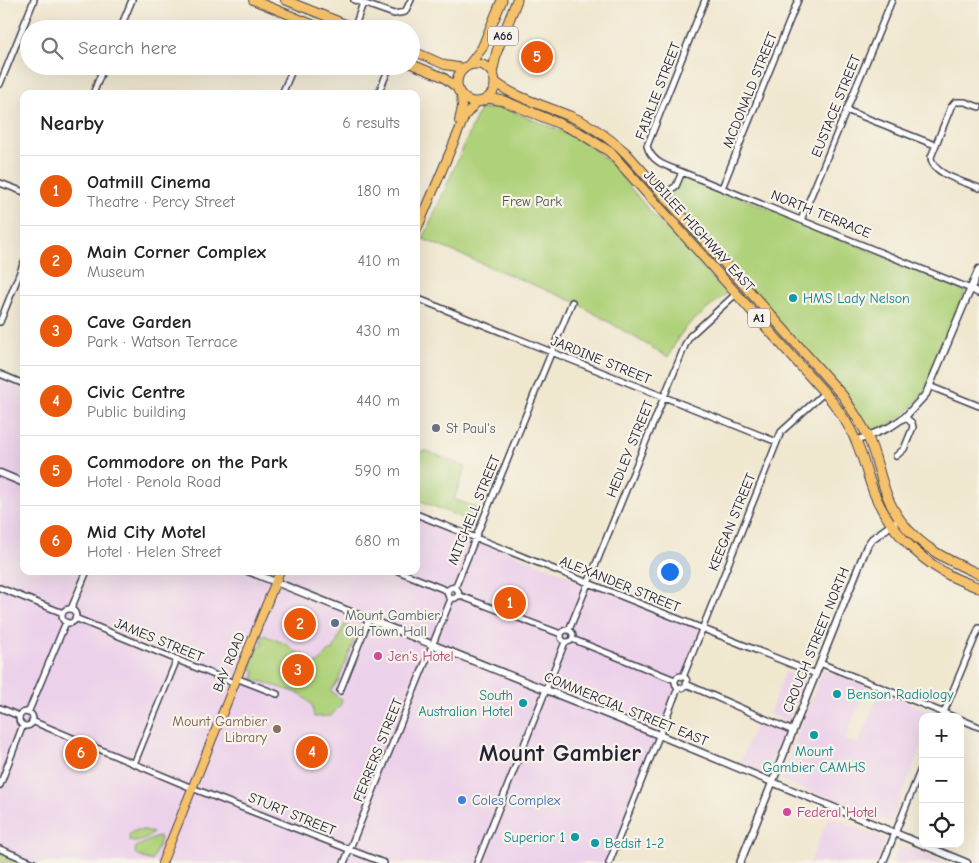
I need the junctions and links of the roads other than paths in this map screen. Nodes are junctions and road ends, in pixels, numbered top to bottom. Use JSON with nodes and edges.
{"nodes":[{"id":1,"x":34,"y":0,"type":"edge"},
{"id":2,"x":132,"y":0,"type":"edge"},
{"id":3,"x":252,"y":0,"type":"edge"},
{"id":4,"x":285,"y":0,"type":"edge"},
{"id":5,"x":354,"y":0,"type":"edge"},
{"id":6,"x":411,"y":0,"type":"edge"},
{"id":7,"x":502,"y":0,"type":"edge"},
{"id":8,"x":517,"y":0,"type":"edge"},
{"id":9,"x":705,"y":0,"type":"edge"},
{"id":10,"x":798,"y":0,"type":"edge"},
{"id":11,"x":892,"y":0,"type":"edge"},
{"id":12,"x":363,"y":3,"type":"junction"},
{"id":13,"x":26,"y":20,"type":"edge"},
{"id":14,"x":124,"y":20,"type":"edge"},
{"id":15,"x":297,"y":20,"type":"edge"},
{"id":16,"x":336,"y":20,"type":"edge"},
{"id":17,"x":358,"y":20,"type":"edge"},
{"id":18,"x":20,"y":35,"type":"edge"},
{"id":19,"x":420,"y":54,"type":"edge"},
{"id":20,"x":467,"y":67,"type":"junction"},
{"id":21,"x":420,"y":68,"type":"edge"},
{"id":22,"x":100,"y":75,"type":"edge"},
{"id":23,"x":290,"y":75,"type":"edge"},
{"id":24,"x":386,"y":75,"type":"edge"},
{"id":25,"x":494,"y":77,"type":"junction"},
{"id":26,"x":0,"y":84,"type":"edge"},
{"id":27,"x":94,"y":90,"type":"edge"},
{"id":28,"x":284,"y":90,"type":"edge"},
{"id":29,"x":380,"y":90,"type":"edge"},
{"id":30,"x":459,"y":92,"type":"junction"},
{"id":31,"x":488,"y":98,"type":"junction"},
{"id":32,"x":477,"y":102,"type":"junction"},
{"id":33,"x":979,"y":107,"type":"edge"},
{"id":34,"x":846,"y":110,"type":"junction"},
{"id":35,"x":456,"y":136,"type":"junction"},
{"id":36,"x":935,"y":145,"type":"junction"},
{"id":37,"x":626,"y":152,"type":"junction"},
{"id":38,"x":618,"y":161,"type":"junction"},
{"id":39,"x":682,"y":172,"type":"junction"},
{"id":40,"x":0,"y":183,"type":"edge"},
{"id":41,"x":722,"y":188,"type":"junction"},
{"id":42,"x":979,"y":188,"type":"edge"},
{"id":43,"x":20,"y":190,"type":"edge"},
{"id":44,"x":663,"y":196,"type":"junction"},
{"id":45,"x":801,"y":220,"type":"junction"},
{"id":46,"x":420,"y":222,"type":"edge"},
{"id":47,"x":699,"y":236,"type":"junction"},
{"id":48,"x":691,"y":243,"type":"junction"},
{"id":49,"x":979,"y":269,"type":"edge"},
{"id":50,"x":20,"y":271,"type":"edge"},
{"id":51,"x":971,"y":290,"type":"junction"},
{"id":52,"x":979,"y":293,"type":"edge"},
{"id":53,"x":737,"y":294,"type":"junction"},
{"id":54,"x":420,"y":300,"type":"edge"},
{"id":55,"x":572,"y":302,"type":"dead end"},
{"id":56,"x":1,"y":315,"type":"edge"},
{"id":57,"x":0,"y":322,"type":"edge"},
{"id":58,"x":551,"y":352,"type":"junction"},
{"id":59,"x":0,"y":374,"type":"edge"},
{"id":60,"x":20,"y":382,"type":"edge"},
{"id":61,"x":929,"y":386,"type":"junction"},
{"id":62,"x":825,"y":392,"type":"junction"},
{"id":63,"x":664,"y":397,"type":"junction"},
{"id":64,"x":979,"y":406,"type":"edge"},
{"id":65,"x":906,"y":416,"type":"junction"},
{"id":66,"x":868,"y":436,"type":"junction"},
{"id":67,"x":856,"y":441,"type":"junction"},
{"id":68,"x":777,"y":442,"type":"junction"},
{"id":69,"x":896,"y":456,"type":"dead end"},
{"id":70,"x":0,"y":473,"type":"edge"},
{"id":71,"x":20,"y":480,"type":"edge"},
{"id":72,"x":420,"y":516,"type":"edge"},
{"id":73,"x":900,"y":520,"type":"junction"},
{"id":74,"x":891,"y":526,"type":"junction"},
{"id":75,"x":475,"y":537,"type":"junction"},
{"id":76,"x":979,"y":574,"type":"edge"},
{"id":77,"x":84,"y":575,"type":"edge"},
{"id":78,"x":258,"y":575,"type":"edge"},
{"id":79,"x":279,"y":575,"type":"edge"},
{"id":80,"x":408,"y":575,"type":"edge"},
{"id":81,"x":276,"y":582,"type":"junction"},
{"id":82,"x":588,"y":583,"type":"junction"},
{"id":83,"x":0,"y":588,"type":"edge"},
{"id":84,"x":455,"y":588,"type":"junction"},
{"id":85,"x":979,"y":588,"type":"edge"},
{"id":86,"x":448,"y":591,"type":"junction"},
{"id":87,"x":458,"y":595,"type":"junction"},
{"id":88,"x":451,"y":599,"type":"junction"},
{"id":89,"x":71,"y":610,"type":"junction"},
{"id":90,"x":63,"y":613,"type":"junction"},
{"id":91,"x":75,"y":618,"type":"junction"},
{"id":92,"x":369,"y":619,"type":"junction"},
{"id":93,"x":66,"y":622,"type":"junction"},
{"id":94,"x":979,"y":628,"type":"edge"},
{"id":95,"x":701,"y":629,"type":"junction"},
{"id":96,"x":569,"y":630,"type":"junction"},
{"id":97,"x":561,"y":634,"type":"junction"},
{"id":98,"x":572,"y":639,"type":"junction"},
{"id":99,"x":565,"y":642,"type":"junction"},
{"id":100,"x":433,"y":645,"type":"junction"},
{"id":101,"x":177,"y":659,"type":"junction"},
{"id":102,"x":820,"y":663,"type":"junction"},
{"id":103,"x":816,"y":674,"type":"junction"},
{"id":104,"x":683,"y":677,"type":"junction"},
{"id":105,"x":235,"y":680,"type":"junction"},
{"id":106,"x":675,"y":680,"type":"junction"},
{"id":107,"x":686,"y":684,"type":"junction"},
{"id":108,"x":678,"y":688,"type":"junction"},
{"id":109,"x":546,"y":690,"type":"junction"},
{"id":110,"x":340,"y":691,"type":"dead end"},
{"id":111,"x":277,"y":694,"type":"dead end"},
{"id":112,"x":0,"y":708,"type":"edge"},
{"id":113,"x":28,"y":713,"type":"junction"},
{"id":114,"x":938,"y":713,"type":"edge"},
{"id":115,"x":944,"y":713,"type":"edge"},
{"id":116,"x":19,"y":716,"type":"junction"},
{"id":117,"x":32,"y":721,"type":"junction"},
{"id":118,"x":964,"y":721,"type":"edge"},
{"id":119,"x":23,"y":725,"type":"junction"},
{"id":120,"x":979,"y":727,"type":"edge"},
{"id":121,"x":792,"y":731,"type":"junction"},
{"id":122,"x":659,"y":735,"type":"junction"},
{"id":123,"x":134,"y":764,"type":"junction"},
{"id":124,"x":919,"y":774,"type":"edge"},
{"id":125,"x":772,"y":782,"type":"junction"},
{"id":126,"x":0,"y":785,"type":"edge"},
{"id":127,"x":192,"y":788,"type":"junction"},
{"id":128,"x":895,"y":833,"type":"junction"},
{"id":129,"x":349,"y":849,"type":"junction"},
{"id":130,"x":0,"y":850,"type":"edge"},
{"id":131,"x":34,"y":863,"type":"edge"},
{"id":132,"x":162,"y":863,"type":"edge"},
{"id":133,"x":344,"y":863,"type":"edge"},
{"id":134,"x":384,"y":863,"type":"edge"},
{"id":135,"x":476,"y":863,"type":"edge"},
{"id":136,"x":608,"y":863,"type":"edge"},
{"id":137,"x":740,"y":863,"type":"edge"},
{"id":138,"x":883,"y":863,"type":"edge"},
{"id":139,"x":967,"y":863,"type":"edge"}],
"edges":[{"from":1,"to":13,"type":"street"},
{"from":2,"to":14,"type":"street"},
{"from":3,"to":15,"type":"main road"},
{"from":4,"to":16,"type":"main road"},
{"from":5,"to":12,"type":"street"},
{"from":6,"to":12,"type":"street"},
{"from":7,"to":20,"type":"highway","number":"A66"},
{"from":8,"to":25,"type":"highway","number":"A66"},
{"from":9,"to":39,"type":"street","name":"FAIRLIE STREET"},
{"from":10,"to":41,"type":"street","name":"MCDONALD STREET"},
{"from":11,"to":34,"type":"street","name":"EUSTACE STREET"},
{"from":12,"to":17,"type":"street"},
{"from":18,"to":26,"type":"street"},
{"from":19,"to":20,"type":"main road"},
{"from":20,"to":25,"type":"highway","number":"A1"},
{"from":20,"to":30,"type":"highway"},
{"from":21,"to":30,"type":"main road"},
{"from":22,"to":27,"type":"street"},
{"from":23,"to":28,"type":"street"},
{"from":24,"to":29,"type":"street"},
{"from":25,"to":31,"type":"highway"},
{"from":25,"to":37,"type":"highway","name":"JUBILEE HIGHWAY EAST","number":"A1"},
{"from":30,"to":32,"type":"highway"},
{"from":30,"to":35,"type":"main road"},
{"from":31,"to":32,"type":"highway"},
{"from":31,"to":38,"type":"highway","name":"JUBILEE HIGHWAY EAST","number":"A1"},
{"from":32,"to":35,"type":"main road"},
{"from":33,"to":36,"type":"street"},
{"from":34,"to":36,"type":"street"},
{"from":34,"to":45,"type":"street","name":"EUSTACE STREET"},
{"from":35,"to":46,"type":"main road"},
{"from":36,"to":42,"type":"street"},
{"from":37,"to":38,"type":"highway"},
{"from":37,"to":44,"type":"highway","name":"JUBILEE HIGHWAY EAST","number":"A1"},
{"from":38,"to":48,"type":"highway","name":"JUBILEE HIGHWAY EAST","number":"A1"},
{"from":39,"to":41,"type":"street","name":"NORTH TERRACE"},
{"from":39,"to":44,"type":"street"},
{"from":40,"to":43,"type":"street"},
{"from":41,"to":45,"type":"street","name":"NORTH TERRACE"},
{"from":44,"to":47,"type":"highway","name":"JUBILEE HIGHWAY EAST","number":"A1"},
{"from":45,"to":51,"type":"street","name":"NORTH TERRACE"},
{"from":47,"to":48,"type":"highway"},
{"from":47,"to":66,"type":"highway","name":"JUBILEE HIGHWAY EAST","number":"A1"},
{"from":48,"to":53,"type":"highway","name":"JUBILEE HIGHWAY EAST","number":"A1"},
{"from":49,"to":51,"type":"street"},
{"from":50,"to":56,"type":"street"},
{"from":51,"to":52,"type":"street","name":"NORTH TERRACE"},
{"from":51,"to":61,"type":"street"},
{"from":53,"to":62,"type":"highway","name":"JUBILEE HIGHWAY EAST","number":"A1"},
{"from":53,"to":63,"type":"street","name":"HEDLEY STREET"},
{"from":54,"to":58,"type":"street","name":"JARDINE STREET"},
{"from":55,"to":58,"type":"street","name":"MITCHELL STREET"},
{"from":56,"to":57,"type":"street"},
{"from":58,"to":63,"type":"street","name":"JARDINE STREET"},
{"from":58,"to":75,"type":"street","name":"MITCHELL STREET"},
{"from":59,"to":60,"type":"street"},
{"from":61,"to":64,"type":"street"},
{"from":61,"to":65,"type":"street"},
{"from":62,"to":67,"type":"highway","name":"JUBILEE HIGHWAY EAST","number":"A1"},
{"from":62,"to":68,"type":"street","name":"KEEGAN STREET"},
{"from":63,"to":68,"type":"street","name":"JARDINE STREET"},
{"from":63,"to":82,"type":"street","name":"HEDLEY STREET"},
{"from":65,"to":66,"type":"street"},
{"from":65,"to":69,"type":"street"},
{"from":66,"to":67,"type":"street"},
{"from":66,"to":73,"type":"highway","name":"JUBILEE HIGHWAY EAST","number":"A1"},
{"from":67,"to":74,"type":"highway","name":"JUBILEE HIGHWAY EAST","number":"A1"},
{"from":68,"to":95,"type":"street","name":"KEEGAN STREET"},
{"from":70,"to":71,"type":"street"},
{"from":72,"to":75,"type":"street","name":"ALEXANDER STREET"},
{"from":73,"to":74,"type":"street","name":"CROUCH STREET NORTH"},
{"from":73,"to":76,"type":"highway","name":"JUBILEE HIGHWAY EAST","number":"A1"},
{"from":74,"to":85,"type":"highway","name":"JUBILEE HIGHWAY EAST","number":"A1"},
{"from":74,"to":102,"type":"street","name":"CROUCH STREET NORTH"},
{"from":75,"to":82,"type":"street","name":"ALEXANDER STREET"},
{"from":75,"to":84,"type":"street","name":"MITCHELL STREET"},
{"from":77,"to":89,"type":"street"},
{"from":78,"to":81,"type":"street","name":"COMMERCIAL STREET EAST"},
{"from":79,"to":81,"type":"main road","name":"BAY ROAD"},
{"from":80,"to":86,"type":"street"},
{"from":81,"to":92,"type":"street","name":"COMMERCIAL STREET EAST"},
{"from":81,"to":105,"type":"main road","name":"BAY ROAD"},
{"from":82,"to":95,"type":"street","name":"ALEXANDER STREET"},
{"from":82,"to":96,"type":"street","name":"HEDLEY STREET"},
{"from":83,"to":90,"type":"street"},
{"from":84,"to":86,"type":"street"},
{"from":84,"to":87,"type":"street"},
{"from":86,"to":88,"type":"street"},
{"from":87,"to":88,"type":"street"},
{"from":87,"to":97,"type":"street"},
{"from":88,"to":100,"type":"street"},
{"from":89,"to":90,"type":"street"},
{"from":89,"to":91,"type":"street"},
{"from":90,"to":93,"type":"street"},
{"from":91,"to":93,"type":"street"},
{"from":91,"to":101,"type":"street","name":"JAMES STREET"},
{"from":92,"to":100,"type":"street","name":"COMMERCIAL STREET EAST"},
{"from":92,"to":110,"type":"street"},
{"from":93,"to":113,"type":"street"},
{"from":94,"to":115,"type":"street"},
{"from":95,"to":103,"type":"street","name":"ALEXANDER STREET"},
{"from":95,"to":104,"type":"street","name":"KEEGAN STREET"},
{"from":96,"to":97,"type":"street"},
{"from":96,"to":98,"type":"street"},
{"from":97,"to":99,"type":"street"},
{"from":98,"to":99,"type":"street"},
{"from":98,"to":106,"type":"street"},
{"from":99,"to":109,"type":"street"},
{"from":100,"to":109,"type":"street","name":"COMMERCIAL STREET EAST"},
{"from":100,"to":129,"type":"street","name":"FERRERS STREET"},
{"from":101,"to":105,"type":"street","name":"JAMES STREET"},
{"from":101,"to":123,"type":"street"},
{"from":102,"to":103,"type":"street","name":"CROUCH STREET NORTH"},
{"from":102,"to":114,"type":"street"},
{"from":103,"to":121,"type":"street","name":"CROUCH STREET NORTH"},
{"from":104,"to":106,"type":"street"},
{"from":104,"to":107,"type":"street"},
{"from":105,"to":111,"type":"street","name":"JAMES STREET"},
{"from":105,"to":127,"type":"main road","name":"BAY ROAD"},
{"from":106,"to":108,"type":"street"},
{"from":107,"to":108,"type":"street"},
{"from":107,"to":121,"type":"street"},
{"from":108,"to":122,"type":"street"},
{"from":109,"to":122,"type":"street","name":"COMMERCIAL STREET EAST"},
{"from":109,"to":135,"type":"street"},
{"from":112,"to":116,"type":"street"},
{"from":113,"to":116,"type":"street"},
{"from":113,"to":117,"type":"street"},
{"from":116,"to":119,"type":"street"},
{"from":117,"to":119,"type":"street"},
{"from":117,"to":123,"type":"street","name":"STURT STREET"},
{"from":118,"to":120,"type":"street"},
{"from":119,"to":126,"type":"street"},
{"from":121,"to":125,"type":"street","name":"CROUCH STREET NORTH"},
{"from":122,"to":125,"type":"street","name":"COMMERCIAL STREET EAST"},
{"from":122,"to":136,"type":"street"},
{"from":123,"to":127,"type":"street","name":"STURT STREET"},
{"from":124,"to":128,"type":"street"},
{"from":125,"to":128,"type":"street","name":"COMMERCIAL STREET EAST"},
{"from":125,"to":137,"type":"street","name":"CROUCH STREET NORTH"},
{"from":127,"to":129,"type":"street","name":"STURT STREET"},
{"from":127,"to":132,"type":"main road","name":"BAY ROAD"},
{"from":128,"to":138,"type":"street"},
{"from":128,"to":139,"type":"street","name":"COMMERCIAL STREET EAST"},
{"from":129,"to":133,"type":"street","name":"FERRERS STREET"},
{"from":129,"to":134,"type":"street","name":"STURT STREET"},
{"from":130,"to":131,"type":"street"}]}
